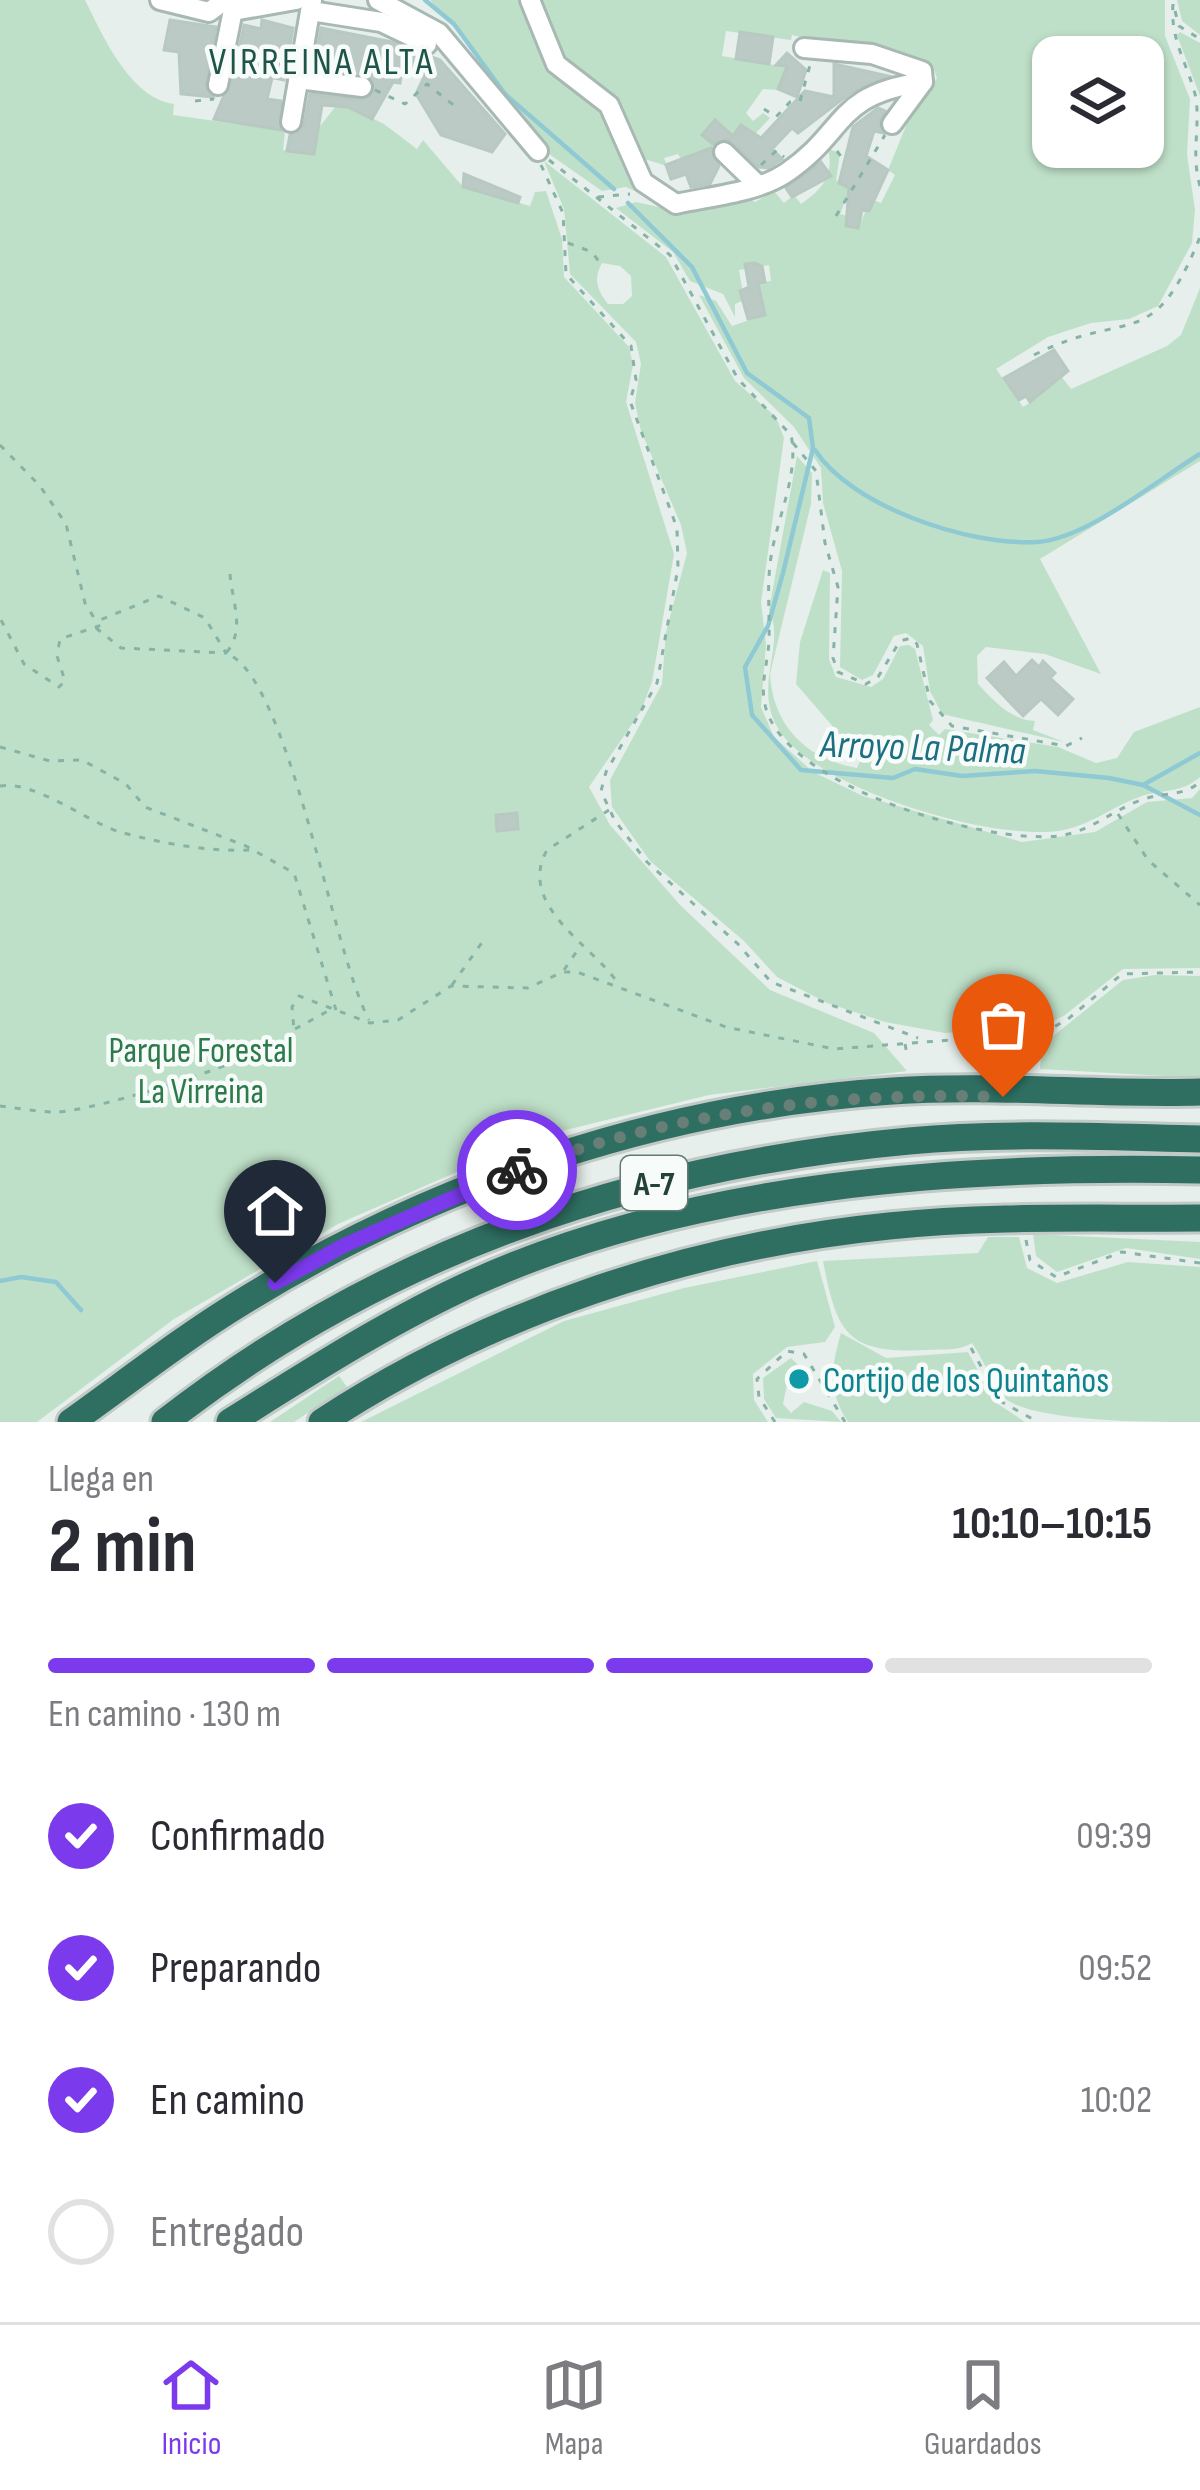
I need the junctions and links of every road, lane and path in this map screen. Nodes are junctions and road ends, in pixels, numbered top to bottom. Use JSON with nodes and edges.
{"nodes":[{"id":1,"x":378,"y":0,"type":"edge"},
{"id":2,"x":530,"y":0,"type":"edge"},
{"id":3,"x":1173,"y":2,"type":"edge"},
{"id":4,"x":166,"y":4,"type":"edge"},
{"id":5,"x":231,"y":4,"type":"edge"},
{"id":6,"x":306,"y":4,"type":"edge"},
{"id":7,"x":351,"y":8,"type":"edge"},
{"id":8,"x":1200,"y":39,"type":"edge"},
{"id":9,"x":428,"y":44,"type":"dead end"},
{"id":10,"x":804,"y":48,"type":"joint"},
{"id":11,"x":298,"y":80,"type":"junction"},
{"id":12,"x":923,"y":82,"type":"junction"},
{"id":13,"x":362,"y":87,"type":"joint"},
{"id":14,"x":216,"y":92,"type":"joint"},
{"id":15,"x":195,"y":101,"type":"dead end"},
{"id":16,"x":456,"y":107,"type":"dead end"},
{"id":17,"x":764,"y":109,"type":"dead end"},
{"id":18,"x":291,"y":122,"type":"dead end"},
{"id":19,"x":892,"y":124,"type":"joint"},
{"id":20,"x":538,"y":151,"type":"junction"},
{"id":21,"x":724,"y":152,"type":"dead end"},
{"id":22,"x":782,"y":154,"type":"dead end"},
{"id":23,"x":754,"y":182,"type":"junction"},
{"id":24,"x":1200,"y":186,"type":"edge"},
{"id":25,"x":836,"y":216,"type":"dead end"},
{"id":26,"x":1200,"y":237,"type":"edge"},
{"id":27,"x":566,"y":243,"type":"junction"},
{"id":28,"x":600,"y":263,"type":"dead end"},
{"id":29,"x":1034,"y":355,"type":"dead end"},
{"id":30,"x":793,"y":443,"type":"junction"},
{"id":31,"x":0,"y":445,"type":"edge"},
{"id":32,"x":230,"y":574,"type":"dead end"},
{"id":33,"x":0,"y":618,"type":"edge"},
{"id":34,"x":98,"y":621,"type":"junction"},
{"id":35,"x":96,"y":628,"type":"junction"},
{"id":36,"x":226,"y":653,"type":"junction"},
{"id":37,"x":1082,"y":738,"type":"dead end"},
{"id":38,"x":0,"y":747,"type":"edge"},
{"id":39,"x":1200,"y":782,"type":"edge"},
{"id":40,"x":0,"y":786,"type":"edge"},
{"id":41,"x":610,"y":810,"type":"junction"},
{"id":42,"x":1117,"y":813,"type":"junction"},
{"id":43,"x":251,"y":850,"type":"junction"},
{"id":44,"x":1200,"y":905,"type":"edge"},
{"id":45,"x":483,"y":941,"type":"dead end"},
{"id":46,"x":580,"y":948,"type":"junction"},
{"id":47,"x":563,"y":972,"type":"junction"},
{"id":48,"x":1200,"y":972,"type":"edge"},
{"id":49,"x":618,"y":984,"type":"junction"},
{"id":50,"x":452,"y":986,"type":"junction"},
{"id":51,"x":330,"y":1010,"type":"junction"},
{"id":52,"x":338,"y":1014,"type":"junction"},
{"id":53,"x":370,"y":1023,"type":"junction"},
{"id":54,"x":294,"y":1030,"type":"junction"},
{"id":55,"x":920,"y":1039,"type":"junction"},
{"id":56,"x":904,"y":1042,"type":"junction"},
{"id":57,"x":1028,"y":1042,"type":"junction"},
{"id":58,"x":907,"y":1054,"type":"dead end"},
{"id":59,"x":1029,"y":1069,"type":"dead end"},
{"id":60,"x":1200,"y":1092,"type":"edge"},
{"id":61,"x":799,"y":1102,"type":"junction"},
{"id":62,"x":0,"y":1106,"type":"edge"},
{"id":63,"x":1200,"y":1107,"type":"edge"},
{"id":64,"x":1200,"y":1139,"type":"edge"},
{"id":65,"x":1200,"y":1170,"type":"edge"},
{"id":66,"x":1012,"y":1174,"type":"junction"},
{"id":67,"x":1200,"y":1189,"type":"edge"},
{"id":68,"x":1200,"y":1218,"type":"edge"},
{"id":69,"x":1026,"y":1239,"type":"dead end"},
{"id":70,"x":1200,"y":1263,"type":"edge"},
{"id":71,"x":971,"y":1348,"type":"dead end"},
{"id":72,"x":71,"y":1422,"type":"edge"},
{"id":73,"x":165,"y":1422,"type":"edge"},
{"id":74,"x":230,"y":1422,"type":"edge"},
{"id":75,"x":322,"y":1422,"type":"edge"},
{"id":76,"x":775,"y":1422,"type":"edge"},
{"id":77,"x":845,"y":1422,"type":"edge"},
{"id":78,"x":1038,"y":1422,"type":"edge"}],
"edges":[{"from":1,"to":20,"type":"street"},
{"from":2,"to":23,"type":"street"},
{"from":3,"to":8,"type":"path"},
{"from":3,"to":24,"type":"path"},
{"from":4,"to":5,"type":"street"},
{"from":5,"to":6,"type":"street"},
{"from":5,"to":14,"type":"street"},
{"from":6,"to":7,"type":"street"},
{"from":6,"to":11,"type":"street"},
{"from":7,"to":9,"type":"street"},
{"from":10,"to":12,"type":"street"},
{"from":10,"to":17,"type":"path"},
{"from":11,"to":13,"type":"street"},
{"from":11,"to":18,"type":"street"},
{"from":12,"to":19,"type":"street"},
{"from":12,"to":23,"type":"street"},
{"from":13,"to":16,"type":"path"},
{"from":14,"to":15,"type":"path"},
{"from":19,"to":25,"type":"path"},
{"from":20,"to":27,"type":"path"},
{"from":20,"to":30,"type":"path"},
{"from":21,"to":23,"type":"street"},
{"from":22,"to":23,"type":"path"},
{"from":26,"to":29,"type":"path"},
{"from":27,"to":28,"type":"path"},
{"from":27,"to":41,"type":"path"},
{"from":30,"to":37,"type":"path"},
{"from":30,"to":42,"type":"path"},
{"from":31,"to":34,"type":"path"},
{"from":32,"to":36,"type":"path"},
{"from":33,"to":35,"type":"path"},
{"from":34,"to":35,"type":"path"},
{"from":34,"to":36,"type":"path"},
{"from":35,"to":36,"type":"path"},
{"from":36,"to":53,"type":"path"},
{"from":38,"to":43,"type":"path"},
{"from":39,"to":42,"type":"path"},
{"from":40,"to":43,"type":"path"},
{"from":41,"to":46,"type":"path"},
{"from":41,"to":55,"type":"path"},
{"from":42,"to":44,"type":"path"},
{"from":43,"to":52,"type":"path"},
{"from":45,"to":50,"type":"path"},
{"from":46,"to":47,"type":"path"},
{"from":46,"to":49,"type":"path"},
{"from":47,"to":49,"type":"path"},
{"from":47,"to":50,"type":"path"},
{"from":48,"to":57,"type":"path"},
{"from":49,"to":56,"type":"path"},
{"from":50,"to":53,"type":"path"},
{"from":51,"to":52,"type":"path"},
{"from":51,"to":54,"type":"path"},
{"from":51,"to":54,"type":"path"},
{"from":52,"to":53,"type":"path"},
{"from":54,"to":62,"type":"path"},
{"from":55,"to":56,"type":"path"},
{"from":55,"to":57,"type":"path"},
{"from":56,"to":58,"type":"path"},
{"from":57,"to":59,"type":"path"},
{"from":60,"to":61,"type":"highway"},
{"from":61,"to":63,"type":"highway"},
{"from":61,"to":72,"type":"highway"},
{"from":64,"to":73,"type":"highway","number":"A-7"},
{"from":65,"to":66,"type":"highway","number":"A-7"},
{"from":66,"to":67,"type":"highway"},
{"from":66,"to":74,"type":"highway","number":"A-7"},
{"from":68,"to":75,"type":"highway"},
{"from":69,"to":70,"type":"path"},
{"from":71,"to":78,"type":"path"},
{"from":76,"to":77,"type":"path"}]}
